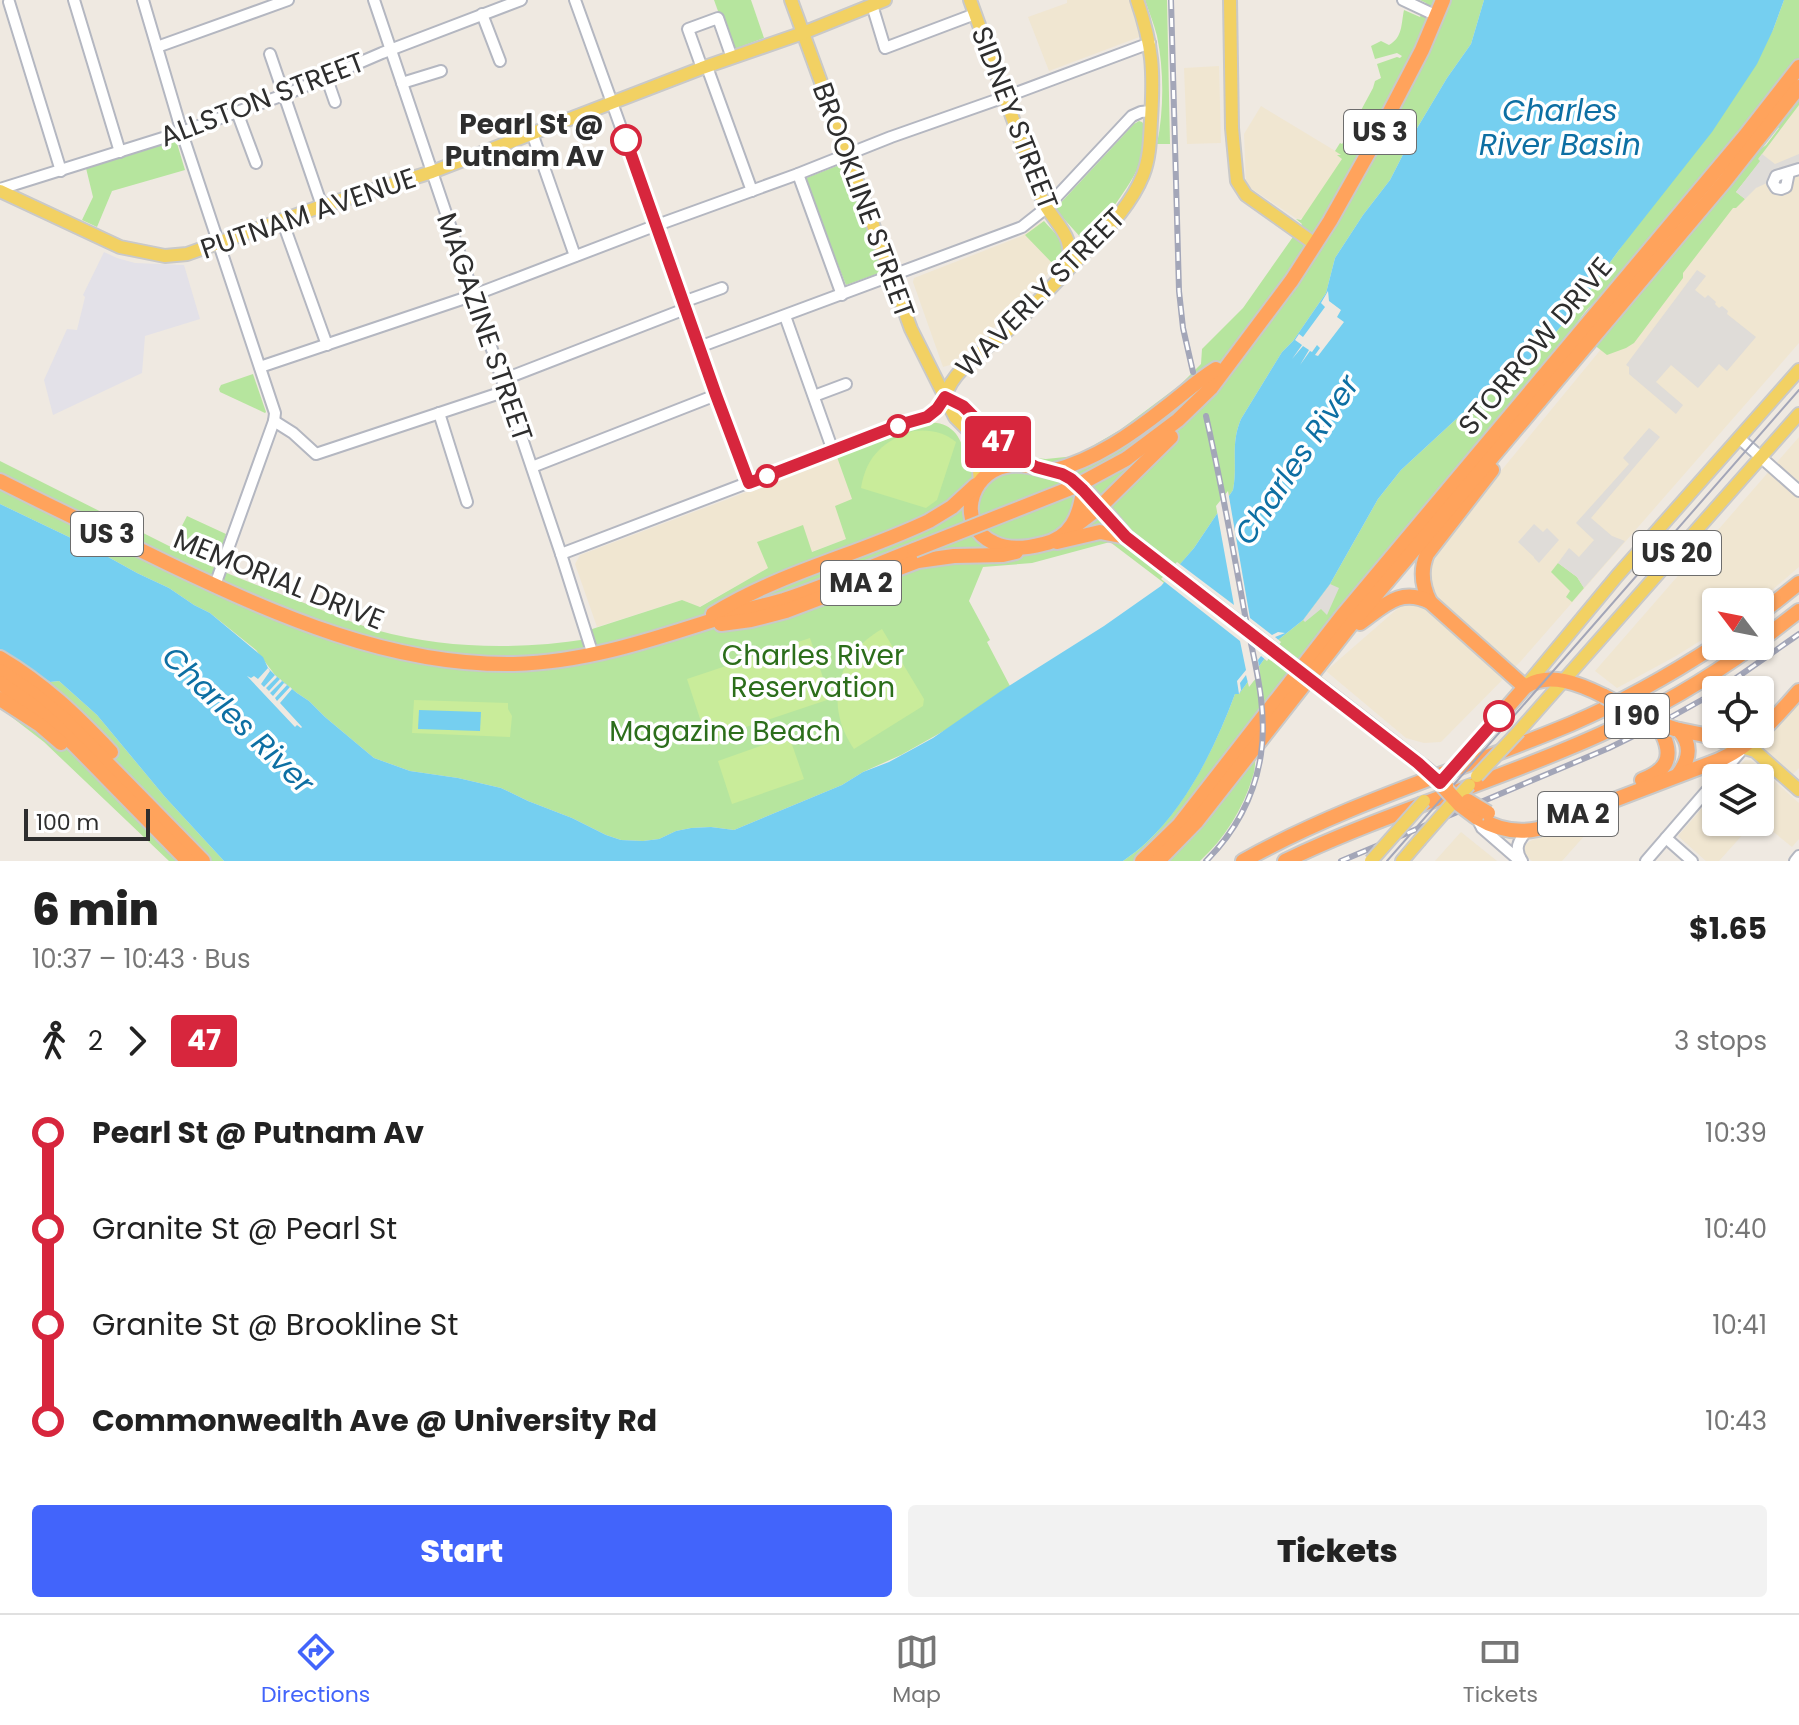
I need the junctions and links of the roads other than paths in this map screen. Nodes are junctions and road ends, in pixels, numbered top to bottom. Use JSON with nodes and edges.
{"nodes":[{"id":1,"x":74,"y":0,"type":"edge"},
{"id":2,"x":143,"y":0,"type":"edge"},
{"id":3,"x":288,"y":0,"type":"edge"},
{"id":4,"x":374,"y":0,"type":"edge"},
{"id":5,"x":521,"y":0,"type":"edge"},
{"id":6,"x":575,"y":0,"type":"edge"},
{"id":7,"x":791,"y":0,"type":"edge"},
{"id":8,"x":970,"y":0,"type":"edge"},
{"id":9,"x":1137,"y":0,"type":"edge"},
{"id":10,"x":1230,"y":0,"type":"edge"},
{"id":11,"x":1403,"y":0,"type":"edge"},
{"id":12,"x":1443,"y":0,"type":"edge"},
{"id":13,"x":8,"y":2,"type":"edge"},
{"id":14,"x":879,"y":2,"type":"edge"},
{"id":15,"x":482,"y":14,"type":"junction"},
{"id":16,"x":975,"y":14,"type":"junction"},
{"id":17,"x":1437,"y":16,"type":"junction"},
{"id":18,"x":803,"y":33,"type":"junction"},
{"id":19,"x":1150,"y":43,"type":"junction"},
{"id":20,"x":157,"y":47,"type":"junction"},
{"id":21,"x":390,"y":49,"type":"junction"},
{"id":22,"x":270,"y":54,"type":"dead end"},
{"id":23,"x":732,"y":58,"type":"junction"},
{"id":24,"x":500,"y":61,"type":"dead end"},
{"id":25,"x":1799,"y":67,"type":"edge"},
{"id":26,"x":704,"y":68,"type":"junction"},
{"id":27,"x":441,"y":71,"type":"dead end"},
{"id":28,"x":326,"y":76,"type":"junction"},
{"id":29,"x":402,"y":83,"type":"junction"},
{"id":30,"x":1799,"y":87,"type":"edge"},
{"id":31,"x":284,"y":95,"type":"junction"},
{"id":32,"x":1005,"y":97,"type":"junction"},
{"id":33,"x":335,"y":102,"type":"dead end"},
{"id":34,"x":612,"y":103,"type":"junction"},
{"id":35,"x":1151,"y":111,"type":"junction"},
{"id":36,"x":237,"y":112,"type":"junction"},
{"id":37,"x":182,"y":132,"type":"junction"},
{"id":38,"x":532,"y":133,"type":"junction"},
{"id":39,"x":120,"y":152,"type":"junction"},
{"id":40,"x":847,"y":154,"type":"junction"},
{"id":41,"x":256,"y":163,"type":"dead end"},
{"id":42,"x":61,"y":171,"type":"junction"},
{"id":43,"x":432,"y":172,"type":"junction"},
{"id":44,"x":798,"y":174,"type":"junction"},
{"id":45,"x":0,"y":190,"type":"edge"},
{"id":46,"x":752,"y":191,"type":"junction"},
{"id":47,"x":322,"y":206,"type":"junction"},
{"id":48,"x":1046,"y":208,"type":"junction"},
{"id":49,"x":282,"y":220,"type":"junction"},
{"id":50,"x":657,"y":225,"type":"junction"},
{"id":51,"x":1061,"y":228,"type":"junction"},
{"id":52,"x":218,"y":244,"type":"junction"},
{"id":53,"x":1315,"y":244,"type":"junction"},
{"id":54,"x":1086,"y":250,"type":"junction"},
{"id":55,"x":575,"y":256,"type":"junction"},
{"id":56,"x":892,"y":276,"type":"junction"},
{"id":57,"x":1060,"y":277,"type":"junction"},
{"id":58,"x":722,"y":288,"type":"dead end"},
{"id":59,"x":474,"y":295,"type":"junction"},
{"id":60,"x":842,"y":295,"type":"junction"},
{"id":61,"x":684,"y":305,"type":"junction"},
{"id":62,"x":785,"y":316,"type":"junction"},
{"id":63,"x":327,"y":345,"type":"junction"},
{"id":64,"x":699,"y":347,"type":"junction"},
{"id":65,"x":260,"y":367,"type":"junction"},
{"id":66,"x":1799,"y":370,"type":"edge"},
{"id":67,"x":1219,"y":372,"type":"junction"},
{"id":68,"x":502,"y":380,"type":"junction"},
{"id":69,"x":846,"y":384,"type":"dead end"},
{"id":70,"x":506,"y":391,"type":"junction"},
{"id":71,"x":716,"y":395,"type":"junction"},
{"id":72,"x":814,"y":396,"type":"junction"},
{"id":73,"x":945,"y":397,"type":"junction"},
{"id":74,"x":439,"y":413,"type":"junction"},
{"id":75,"x":1799,"y":414,"type":"edge"},
{"id":76,"x":274,"y":421,"type":"junction"},
{"id":77,"x":1519,"y":425,"type":"junction"},
{"id":78,"x":1739,"y":438,"type":"junction"},
{"id":79,"x":833,"y":451,"type":"junction"},
{"id":80,"x":1761,"y":457,"type":"junction"},
{"id":81,"x":532,"y":467,"type":"junction"},
{"id":82,"x":1036,"y":467,"type":"junction"},
{"id":83,"x":1052,"y":471,"type":"junction"},
{"id":84,"x":0,"y":481,"type":"edge"},
{"id":85,"x":980,"y":482,"type":"junction"},
{"id":86,"x":749,"y":483,"type":"junction"},
{"id":87,"x":1083,"y":490,"type":"junction"},
{"id":88,"x":1799,"y":491,"type":"edge"},
{"id":89,"x":467,"y":502,"type":"dead end"},
{"id":90,"x":1100,"y":507,"type":"junction"},
{"id":91,"x":1061,"y":536,"type":"junction"},
{"id":92,"x":1126,"y":537,"type":"junction"},
{"id":93,"x":1038,"y":545,"type":"junction"},
{"id":94,"x":561,"y":554,"type":"junction"},
{"id":95,"x":1423,"y":579,"type":"junction"},
{"id":96,"x":1799,"y":583,"type":"edge"},
{"id":97,"x":215,"y":585,"type":"junction"},
{"id":98,"x":1394,"y":600,"type":"junction"},
{"id":99,"x":1430,"y":602,"type":"junction"},
{"id":100,"x":1774,"y":603,"type":"edge"},
{"id":101,"x":1799,"y":611,"type":"edge"},
{"id":102,"x":692,"y":627,"type":"junction"},
{"id":103,"x":1774,"y":630,"type":"edge"},
{"id":104,"x":1343,"y":635,"type":"junction"},
{"id":105,"x":1702,"y":653,"type":"edge"},
{"id":106,"x":593,"y":655,"type":"junction"},
{"id":107,"x":0,"y":658,"type":"edge"},
{"id":108,"x":1731,"y":660,"type":"edge"},
{"id":109,"x":0,"y":671,"type":"edge"},
{"id":110,"x":1564,"y":681,"type":"junction"},
{"id":111,"x":0,"y":683,"type":"edge"},
{"id":112,"x":1525,"y":687,"type":"junction"},
{"id":113,"x":1799,"y":691,"type":"edge"},
{"id":114,"x":0,"y":699,"type":"edge"},
{"id":115,"x":1776,"y":717,"type":"joint"},
{"id":116,"x":1774,"y":719,"type":"edge"},
{"id":117,"x":1668,"y":729,"type":"junction"},
{"id":118,"x":1702,"y":735,"type":"edge"},
{"id":119,"x":1735,"y":748,"type":"edge"},
{"id":120,"x":1752,"y":748,"type":"edge"},
{"id":121,"x":1678,"y":775,"type":"junction"},
{"id":122,"x":112,"y":782,"type":"junction"},
{"id":123,"x":1440,"y":783,"type":"junction"},
{"id":124,"x":1799,"y":790,"type":"edge"},
{"id":125,"x":1702,"y":796,"type":"edge"},
{"id":126,"x":1458,"y":798,"type":"junction"},
{"id":127,"x":1482,"y":815,"type":"junction"},
{"id":128,"x":168,"y":825,"type":"junction"},
{"id":129,"x":1527,"y":831,"type":"junction"},
{"id":130,"x":1666,"y":838,"type":"junction"},
{"id":131,"x":1799,"y":856,"type":"edge"},
{"id":132,"x":188,"y":861,"type":"edge"},
{"id":133,"x":203,"y":861,"type":"edge"},
{"id":134,"x":1142,"y":861,"type":"edge"},
{"id":135,"x":1158,"y":861,"type":"edge"},
{"id":136,"x":1243,"y":861,"type":"edge"},
{"id":137,"x":1285,"y":861,"type":"edge"},
{"id":138,"x":1371,"y":861,"type":"edge"},
{"id":139,"x":1402,"y":861,"type":"edge"},
{"id":140,"x":1521,"y":861,"type":"edge"},
{"id":141,"x":1646,"y":861,"type":"edge"},
{"id":142,"x":1692,"y":861,"type":"edge"},
{"id":143,"x":1795,"y":861,"type":"edge"}],
"edges":[{"from":1,"to":39,"type":"street"},
{"from":2,"to":20,"type":"street"},
{"from":3,"to":20,"type":"street"},
{"from":4,"to":21,"type":"street","name":"MAGAZINE STREET"},
{"from":5,"to":15,"type":"street","name":"ALLSTON STREET"},
{"from":6,"to":34,"type":"street"},
{"from":7,"to":18,"type":"main road","name":"BROOKLINE STREET"},
{"from":8,"to":16,"type":"main road","name":"SIDNEY STREET"},
{"from":9,"to":19,"type":"main road","name":"WAVERLY STREET"},
{"from":10,"to":53,"type":"main road"},
{"from":11,"to":17,"type":"street"},
{"from":12,"to":17,"type":"highway","name":"MEMORIAL DRIVE","number":"US 3"},
{"from":13,"to":42,"type":"street"},
{"from":14,"to":16,"type":"street"},
{"from":14,"to":18,"type":"main road","name":"PUTNAM AVENUE"},
{"from":15,"to":21,"type":"street","name":"ALLSTON STREET"},
{"from":15,"to":24,"type":"street"},
{"from":16,"to":32,"type":"main road","name":"SIDNEY STREET"},
{"from":17,"to":53,"type":"highway","name":"MEMORIAL DRIVE","number":"US 3"},
{"from":18,"to":23,"type":"main road","name":"PUTNAM AVENUE"},
{"from":18,"to":40,"type":"main road","name":"BROOKLINE STREET"},
{"from":19,"to":32,"type":"street"},
{"from":19,"to":35,"type":"main road","name":"WAVERLY STREET"},
{"from":20,"to":37,"type":"street"},
{"from":21,"to":28,"type":"street","name":"ALLSTON STREET"},
{"from":21,"to":29,"type":"street","name":"MAGAZINE STREET"},
{"from":22,"to":31,"type":"street"},
{"from":23,"to":26,"type":"main road","name":"PUTNAM AVENUE"},
{"from":23,"to":26,"type":"street"},
{"from":25,"to":134,"type":"highway","name":"STORROW DRIVE"},
{"from":26,"to":34,"type":"main road","name":"PUTNAM AVENUE"},
{"from":26,"to":46,"type":"street"},
{"from":27,"to":29,"type":"street"},
{"from":28,"to":31,"type":"street","name":"ALLSTON STREET"},
{"from":28,"to":33,"type":"street"},
{"from":29,"to":43,"type":"street","name":"MAGAZINE STREET"},
{"from":30,"to":77,"type":"highway","name":"STORROW DRIVE"},
{"from":31,"to":36,"type":"street","name":"ALLSTON STREET"},
{"from":31,"to":47,"type":"street"},
{"from":32,"to":40,"type":"street"},
{"from":32,"to":48,"type":"main road","name":"SIDNEY STREET"},
{"from":34,"to":38,"type":"main road","name":"PUTNAM AVENUE"},
{"from":34,"to":50,"type":"street"},
{"from":35,"to":48,"type":"street"},
{"from":35,"to":54,"type":"main road","name":"WAVERLY STREET"},
{"from":36,"to":37,"type":"street","name":"ALLSTON STREET"},
{"from":36,"to":41,"type":"street"},
{"from":37,"to":39,"type":"street","name":"ALLSTON STREET"},
{"from":37,"to":52,"type":"street"},
{"from":38,"to":43,"type":"main road","name":"PUTNAM AVENUE"},
{"from":38,"to":55,"type":"street"},
{"from":39,"to":42,"type":"street","name":"ALLSTON STREET"},
{"from":40,"to":44,"type":"street"},
{"from":40,"to":56,"type":"main road","name":"BROOKLINE STREET"},
{"from":42,"to":45,"type":"street","name":"ALLSTON STREET"},
{"from":43,"to":47,"type":"main road","name":"PUTNAM AVENUE"},
{"from":43,"to":59,"type":"street","name":"MAGAZINE STREET"},
{"from":44,"to":46,"type":"street"},
{"from":44,"to":60,"type":"street"},
{"from":45,"to":52,"type":"main road","name":"PUTNAM AVENUE"},
{"from":46,"to":50,"type":"street"},
{"from":47,"to":49,"type":"main road","name":"PUTNAM AVENUE"},
{"from":48,"to":51,"type":"main road","name":"SIDNEY STREET"},
{"from":48,"to":56,"type":"street"},
{"from":49,"to":52,"type":"main road","name":"PUTNAM AVENUE"},
{"from":49,"to":63,"type":"street"},
{"from":50,"to":55,"type":"street"},
{"from":50,"to":61,"type":"street"},
{"from":51,"to":54,"type":"main road"},
{"from":51,"to":57,"type":"main road","name":"SIDNEY STREET"},
{"from":52,"to":65,"type":"street"},
{"from":53,"to":67,"type":"highway","name":"MEMORIAL DRIVE","number":"US 3"},
{"from":54,"to":57,"type":"main road","name":"WAVERLY STREET"},
{"from":55,"to":59,"type":"street"},
{"from":56,"to":60,"type":"street"},
{"from":56,"to":73,"type":"main road","name":"BROOKLINE STREET"},
{"from":57,"to":73,"type":"main road","name":"WAVERLY STREET"},
{"from":58,"to":61,"type":"street"},
{"from":59,"to":63,"type":"street"},
{"from":59,"to":68,"type":"street","name":"MAGAZINE STREET"},
{"from":60,"to":62,"type":"street"},
{"from":61,"to":64,"type":"street"},
{"from":61,"to":68,"type":"street"},
{"from":62,"to":64,"type":"street"},
{"from":62,"to":72,"type":"street"},
{"from":63,"to":65,"type":"street"},
{"from":64,"to":71,"type":"street"},
{"from":65,"to":76,"type":"street"},
{"from":66,"to":78,"type":"main road","number":"US 20"},
{"from":67,"to":83,"type":"highway"},
{"from":67,"to":90,"type":"highway"},
{"from":67,"to":102,"type":"highway","name":"MEMORIAL DRIVE","number":"US 3"},
{"from":68,"to":70,"type":"street","name":"MAGAZINE STREET"},
{"from":69,"to":72,"type":"street"},
{"from":70,"to":74,"type":"street"},
{"from":70,"to":81,"type":"street","name":"MAGAZINE STREET"},
{"from":71,"to":81,"type":"street"},
{"from":71,"to":86,"type":"street"},
{"from":72,"to":79,"type":"street"},
{"from":73,"to":79,"type":"street"},
{"from":73,"to":82,"type":"main road","name":"BROOKLINE STREET"},
{"from":73,"to":85,"type":"main road","name":"BROOKLINE STREET"},
{"from":74,"to":76,"type":"street"},
{"from":74,"to":89,"type":"street"},
{"from":75,"to":80,"type":"main road","number":"US 20"},
{"from":76,"to":97,"type":"street"},
{"from":77,"to":95,"type":"highway"},
{"from":77,"to":104,"type":"highway","name":"STORROW DRIVE"},
{"from":78,"to":80,"type":"street"},
{"from":78,"to":112,"type":"main road","number":"US 20"},
{"from":79,"to":86,"type":"street"},
{"from":80,"to":88,"type":"street"},
{"from":80,"to":110,"type":"main road","number":"US 20"},
{"from":81,"to":94,"type":"street","name":"MAGAZINE STREET"},
{"from":82,"to":83,"type":"highway","number":"MA 2"},
{"from":82,"to":85,"type":"highway","number":"MA 2"},
{"from":83,"to":87,"type":"highway","number":"MA 2"},
{"from":84,"to":97,"type":"highway","name":"MEMORIAL DRIVE","number":"US 3"},
{"from":85,"to":93,"type":"highway"},
{"from":85,"to":102,"type":"highway","number":"MA 2"},
{"from":86,"to":94,"type":"street"},
{"from":87,"to":90,"type":"highway","number":"MA 2"},
{"from":87,"to":91,"type":"highway"},
{"from":90,"to":91,"type":"highway"},
{"from":90,"to":92,"type":"highway","number":"MA 2"},
{"from":91,"to":93,"type":"highway"},
{"from":92,"to":93,"type":"highway","number":"MA 2"},
{"from":92,"to":123,"type":"highway","number":"MA 2","bridge":true},
{"from":93,"to":102,"type":"highway","number":"MA 2"},
{"from":94,"to":106,"type":"street","name":"MAGAZINE STREET"},
{"from":95,"to":98,"type":"highway"},
{"from":95,"to":99,"type":"highway"},
{"from":96,"to":100,"type":"highway"},
{"from":97,"to":106,"type":"highway","name":"MEMORIAL DRIVE","number":"US 3"},
{"from":98,"to":99,"type":"highway"},
{"from":98,"to":104,"type":"highway"},
{"from":99,"to":112,"type":"highway"},
{"from":101,"to":103,"type":"highway"},
{"from":102,"to":106,"type":"highway","name":"MEMORIAL DRIVE","number":"US 3"},
{"from":104,"to":135,"type":"highway","name":"STORROW DRIVE"},
{"from":105,"to":136,"type":"highway","number":"I 90"},
{"from":107,"to":128,"type":"highway"},
{"from":108,"to":137,"type":"highway","number":"I 90"},
{"from":109,"to":128,"type":"highway"},
{"from":110,"to":112,"type":"highway"},
{"from":110,"to":117,"type":"highway","bridge":true},
{"from":110,"to":126,"type":"main road","number":"US 20","bridge":true},
{"from":111,"to":122,"type":"highway"},
{"from":112,"to":123,"type":"highway","number":"US 20","bridge":true},
{"from":113,"to":115,"type":"highway","number":"MA 2"},
{"from":114,"to":122,"type":"highway"},
{"from":115,"to":116,"type":"highway","number":"MA 2"},
{"from":117,"to":118,"type":"highway"},
{"from":117,"to":121,"type":"highway"},
{"from":117,"to":127,"type":"highway"},
{"from":119,"to":121,"type":"highway","number":"MA 2"},
{"from":120,"to":124,"type":"main road"},
{"from":121,"to":129,"type":"highway","number":"MA 2"},
{"from":122,"to":132,"type":"highway"},
{"from":123,"to":126,"type":"highway","number":"MA 2","bridge":true},
{"from":123,"to":138,"type":"main road","number":"US 20","bridge":true},
{"from":125,"to":130,"type":"street"},
{"from":126,"to":127,"type":"highway","bridge":true},
{"from":126,"to":139,"type":"main road","number":"US 20","bridge":true},
{"from":127,"to":129,"type":"highway","number":"MA 2"},
{"from":127,"to":140,"type":"street"},
{"from":128,"to":133,"type":"highway"},
{"from":129,"to":140,"type":"street"},
{"from":130,"to":141,"type":"street"},
{"from":130,"to":142,"type":"street"},
{"from":131,"to":143,"type":"street"}]}
